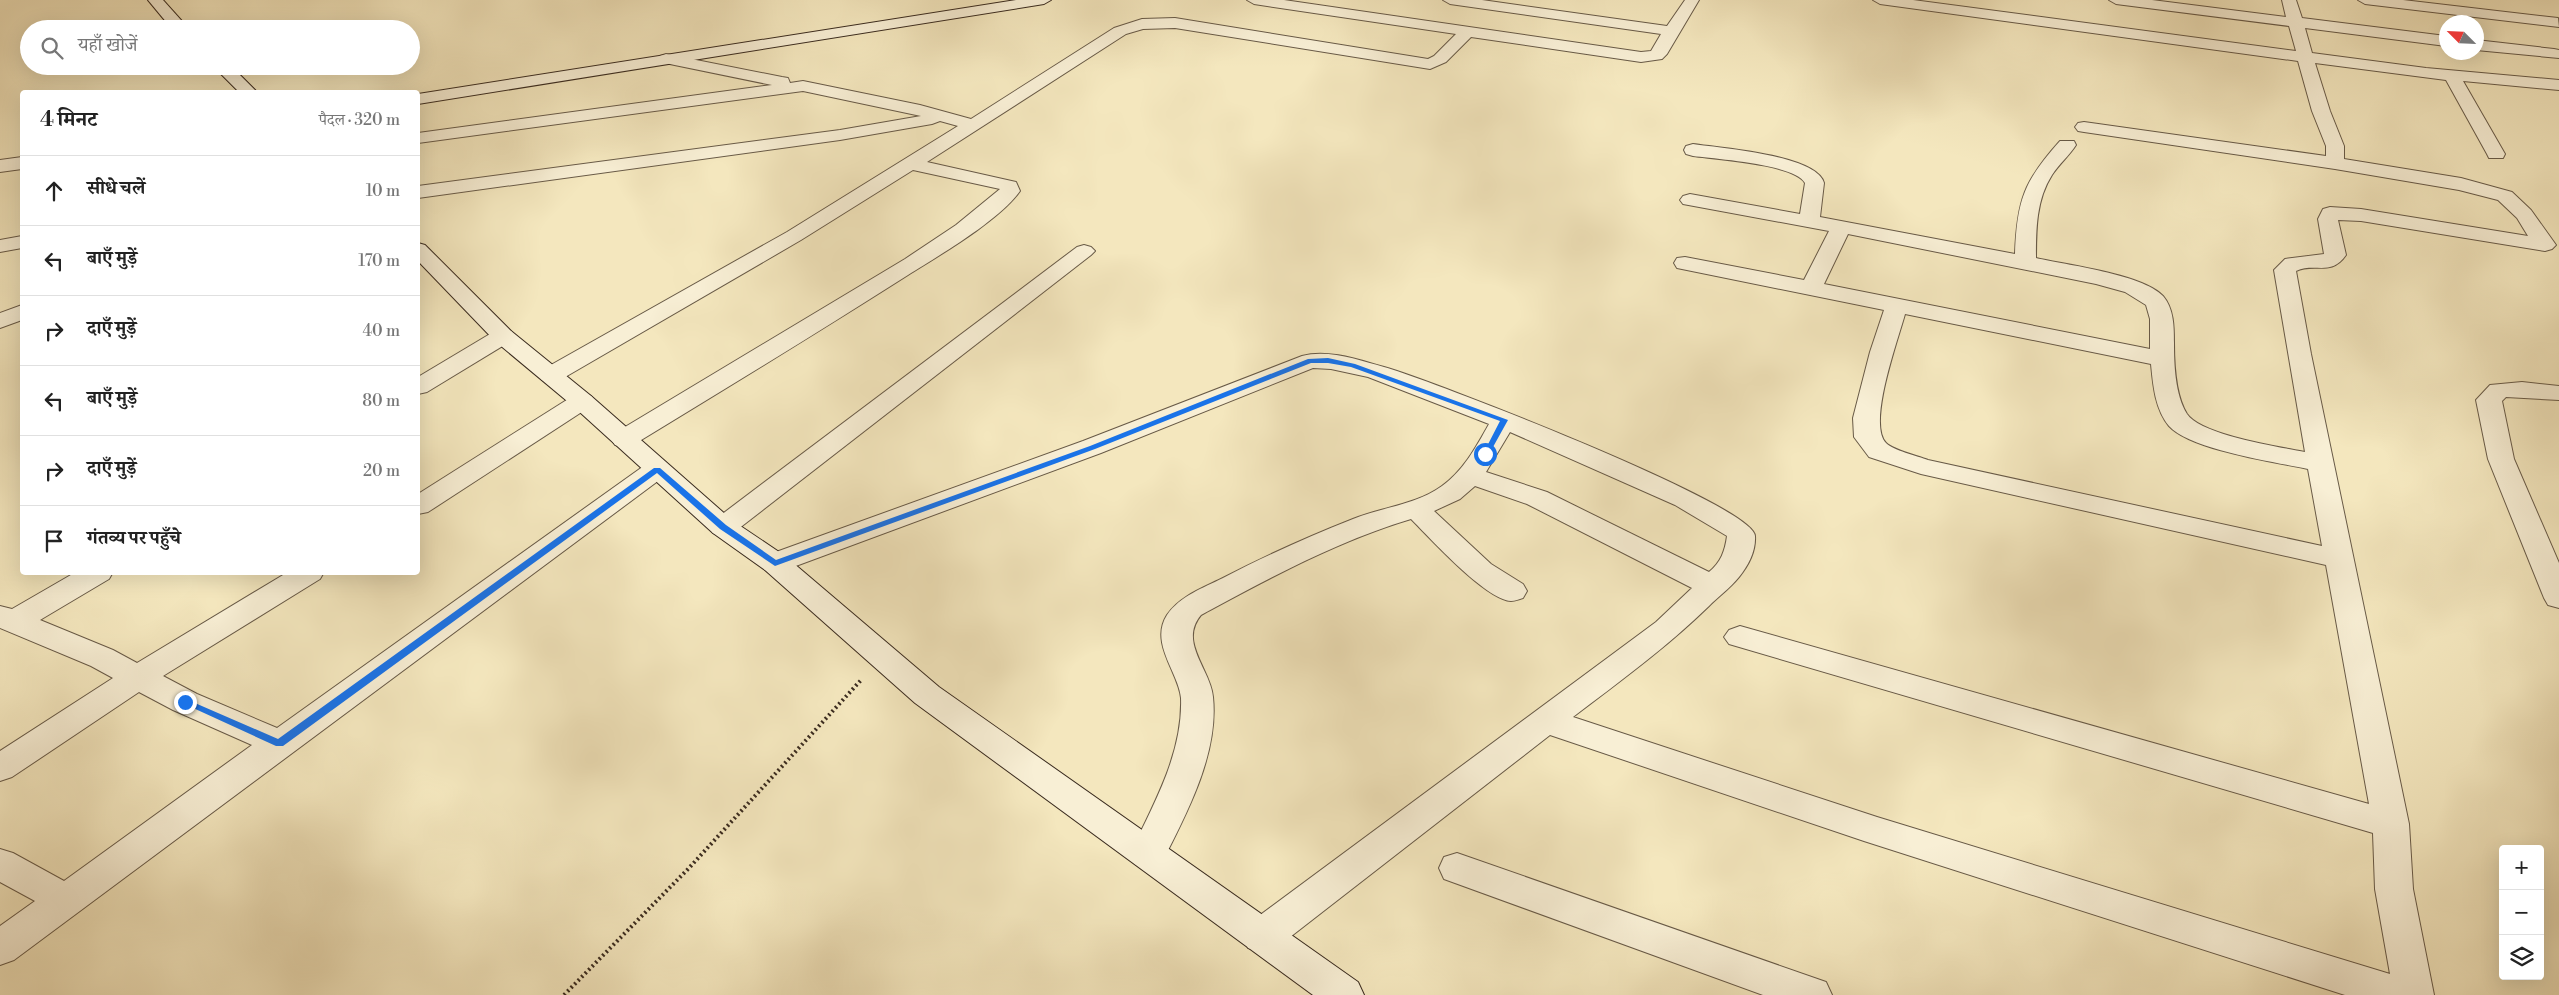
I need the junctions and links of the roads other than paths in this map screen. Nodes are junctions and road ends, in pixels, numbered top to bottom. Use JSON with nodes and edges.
{"nodes":[{"id":1,"x":155,"y":0,"type":"edge"},
{"id":2,"x":1044,"y":0,"type":"edge"},
{"id":3,"x":1254,"y":0,"type":"edge"},
{"id":4,"x":1450,"y":0,"type":"edge"},
{"id":5,"x":1692,"y":0,"type":"edge"},
{"id":6,"x":1880,"y":0,"type":"edge"},
{"id":7,"x":2116,"y":0,"type":"edge"},
{"id":8,"x":2289,"y":0,"type":"edge"},
{"id":9,"x":2365,"y":0,"type":"edge"},
{"id":10,"x":1493,"y":3,"type":"edge"},
{"id":11,"x":1928,"y":3,"type":"edge"},
{"id":12,"x":1297,"y":7,"type":"junction"},
{"id":13,"x":2547,"y":8,"type":"dead end"},
{"id":14,"x":173,"y":20,"type":"edge"},
{"id":15,"x":2295,"y":22,"type":"junction"},
{"id":16,"x":2559,"y":27,"type":"edge"},
{"id":17,"x":1671,"y":31,"type":"junction"},
{"id":18,"x":1466,"y":33,"type":"junction"},
{"id":19,"x":1256,"y":36,"type":"junction"},
{"id":20,"x":2439,"y":40,"type":"edge"},
{"id":21,"x":2484,"y":46,"type":"edge"},
{"id":22,"x":2305,"y":57,"type":"junction"},
{"id":23,"x":2556,"y":58,"type":"edge"},
{"id":24,"x":666,"y":59,"type":"junction"},
{"id":25,"x":230,"y":75,"type":"edge"},
{"id":26,"x":2452,"y":76,"type":"junction"},
{"id":27,"x":2559,"y":85,"type":"edge"},
{"id":28,"x":803,"y":86,"type":"junction"},
{"id":29,"x":246,"y":90,"type":"edge"},
{"id":30,"x":420,"y":98,"type":"edge"},
{"id":31,"x":944,"y":117,"type":"junction"},
{"id":32,"x":974,"y":125,"type":"junction"},
{"id":33,"x":2084,"y":126,"type":"dead end"},
{"id":34,"x":420,"y":138,"type":"edge"},
{"id":35,"x":2067,"y":145,"type":"dead end"},
{"id":36,"x":1693,"y":150,"type":"dead end"},
{"id":37,"x":2496,"y":154,"type":"dead end"},
{"id":38,"x":20,"y":163,"type":"edge"},
{"id":39,"x":2335,"y":163,"type":"junction"},
{"id":40,"x":910,"y":164,"type":"junction"},
{"id":41,"x":0,"y":166,"type":"edge"},
{"id":42,"x":420,"y":192,"type":"edge"},
{"id":43,"x":1690,"y":200,"type":"dead end"},
{"id":44,"x":1809,"y":222,"type":"junction"},
{"id":45,"x":1841,"y":227,"type":"junction"},
{"id":46,"x":20,"y":242,"type":"edge"},
{"id":47,"x":0,"y":246,"type":"edge"},
{"id":48,"x":420,"y":251,"type":"edge"},
{"id":49,"x":1084,"y":251,"type":"dead end"},
{"id":50,"x":2552,"y":254,"type":"edge"},
{"id":51,"x":2025,"y":262,"type":"junction"},
{"id":52,"x":1685,"y":263,"type":"dead end"},
{"id":53,"x":1811,"y":288,"type":"junction"},
{"id":54,"x":1897,"y":305,"type":"junction"},
{"id":55,"x":20,"y":313,"type":"edge"},
{"id":56,"x":0,"y":321,"type":"edge"},
{"id":57,"x":503,"y":336,"type":"junction"},
{"id":58,"x":2162,"y":359,"type":"junction"},
{"id":59,"x":551,"y":375,"type":"junction"},
{"id":60,"x":420,"y":386,"type":"edge"},
{"id":61,"x":2559,"y":393,"type":"edge"},
{"id":62,"x":582,"y":401,"type":"junction"},
{"id":63,"x":1504,"y":420,"type":"junction"},
{"id":64,"x":624,"y":439,"type":"junction"},
{"id":65,"x":2320,"y":463,"type":"junction"},
{"id":66,"x":657,"y":469,"type":"junction"},
{"id":67,"x":1470,"y":475,"type":"junction"},
{"id":68,"x":420,"y":505,"type":"edge"},
{"id":69,"x":1416,"y":509,"type":"junction"},
{"id":70,"x":723,"y":527,"type":"junction"},
{"id":71,"x":2338,"y":559,"type":"junction"},
{"id":72,"x":775,"y":563,"type":"junction"},
{"id":73,"x":93,"y":575,"type":"edge"},
{"id":74,"x":305,"y":575,"type":"edge"},
{"id":75,"x":1712,"y":586,"type":"junction"},
{"id":76,"x":1512,"y":591,"type":"dead end"},
{"id":77,"x":2559,"y":598,"type":"edge"},
{"id":78,"x":7,"y":619,"type":"edge"},
{"id":79,"x":1740,"y":637,"type":"dead end"},
{"id":80,"x":137,"y":678,"type":"junction"},
{"id":81,"x":1546,"y":721,"type":"junction"},
{"id":82,"x":279,"y":743,"type":"junction"},
{"id":83,"x":0,"y":768,"type":"edge"},
{"id":84,"x":2391,"y":824,"type":"junction"},
{"id":85,"x":1148,"y":854,"type":"junction"},
{"id":86,"x":0,"y":864,"type":"edge"},
{"id":87,"x":1457,"y":868,"type":"dead end"},
{"id":88,"x":66,"y":900,"type":"junction"},
{"id":89,"x":1262,"y":936,"type":"junction"},
{"id":90,"x":0,"y":948,"type":"edge"},
{"id":91,"x":1344,"y":995,"type":"edge"},
{"id":92,"x":1812,"y":995,"type":"edge"},
{"id":93,"x":2400,"y":995,"type":"edge"},
{"id":94,"x":2414,"y":995,"type":"edge"}],
"edges":[{"from":1,"to":14,"type":"street"},
{"from":2,"to":24,"type":"street"},
{"from":3,"to":12,"type":"street"},
{"from":4,"to":10,"type":"street"},
{"from":5,"to":17,"type":"street"},
{"from":6,"to":11,"type":"street"},
{"from":7,"to":15,"type":"street"},
{"from":8,"to":15,"type":"street"},
{"from":9,"to":16,"type":"street"},
{"from":10,"to":17,"type":"street"},
{"from":11,"to":22,"type":"street"},
{"from":12,"to":18,"type":"street"},
{"from":12,"to":19,"type":"street"},
{"from":13,"to":16,"type":"street"},
{"from":15,"to":20,"type":"street"},
{"from":15,"to":22,"type":"street"},
{"from":16,"to":23,"type":"street"},
{"from":17,"to":18,"type":"street"},
{"from":18,"to":19,"type":"street"},
{"from":19,"to":32,"type":"street"},
{"from":21,"to":23,"type":"street"},
{"from":22,"to":26,"type":"street"},
{"from":22,"to":39,"type":"street"},
{"from":24,"to":28,"type":"street"},
{"from":24,"to":30,"type":"street"},
{"from":25,"to":29,"type":"street"},
{"from":26,"to":27,"type":"street"},
{"from":26,"to":37,"type":"street"},
{"from":28,"to":31,"type":"street"},
{"from":28,"to":34,"type":"street"},
{"from":31,"to":32,"type":"street"},
{"from":31,"to":42,"type":"street"},
{"from":32,"to":40,"type":"street"},
{"from":33,"to":39,"type":"street"},
{"from":35,"to":51,"type":"street"},
{"from":36,"to":44,"type":"street"},
{"from":38,"to":41,"type":"street"},
{"from":39,"to":50,"type":"street"},
{"from":40,"to":59,"type":"street"},
{"from":40,"to":64,"type":"street"},
{"from":43,"to":44,"type":"street"},
{"from":44,"to":45,"type":"street"},
{"from":45,"to":51,"type":"street"},
{"from":45,"to":53,"type":"street"},
{"from":46,"to":47,"type":"street"},
{"from":48,"to":57,"type":"street"},
{"from":49,"to":70,"type":"street"},
{"from":50,"to":65,"type":"street"},
{"from":51,"to":58,"type":"street"},
{"from":52,"to":53,"type":"street"},
{"from":53,"to":54,"type":"street"},
{"from":54,"to":58,"type":"street"},
{"from":54,"to":71,"type":"street"},
{"from":55,"to":56,"type":"street"},
{"from":57,"to":59,"type":"street"},
{"from":57,"to":60,"type":"street"},
{"from":58,"to":65,"type":"street"},
{"from":59,"to":62,"type":"street"},
{"from":61,"to":77,"type":"street"},
{"from":62,"to":64,"type":"street"},
{"from":62,"to":68,"type":"street"},
{"from":63,"to":67,"type":"street"},
{"from":63,"to":72,"type":"street"},
{"from":63,"to":75,"type":"street"},
{"from":64,"to":66,"type":"street"},
{"from":65,"to":71,"type":"street"},
{"from":66,"to":70,"type":"street"},
{"from":66,"to":82,"type":"street"},
{"from":67,"to":69,"type":"street"},
{"from":67,"to":75,"type":"street"},
{"from":69,"to":76,"type":"street"},
{"from":69,"to":85,"type":"street"},
{"from":70,"to":72,"type":"street"},
{"from":71,"to":84,"type":"street"},
{"from":72,"to":85,"type":"street"},
{"from":73,"to":78,"type":"street"},
{"from":74,"to":80,"type":"street"},
{"from":75,"to":81,"type":"street"},
{"from":78,"to":80,"type":"street"},
{"from":79,"to":84,"type":"street"},
{"from":80,"to":82,"type":"street"},
{"from":80,"to":83,"type":"street"},
{"from":81,"to":89,"type":"street"},
{"from":81,"to":93,"type":"street"},
{"from":82,"to":88,"type":"street"},
{"from":84,"to":94,"type":"street"},
{"from":85,"to":89,"type":"street"},
{"from":86,"to":88,"type":"street"},
{"from":87,"to":92,"type":"street"},
{"from":88,"to":90,"type":"street"},
{"from":89,"to":91,"type":"street"}]}
